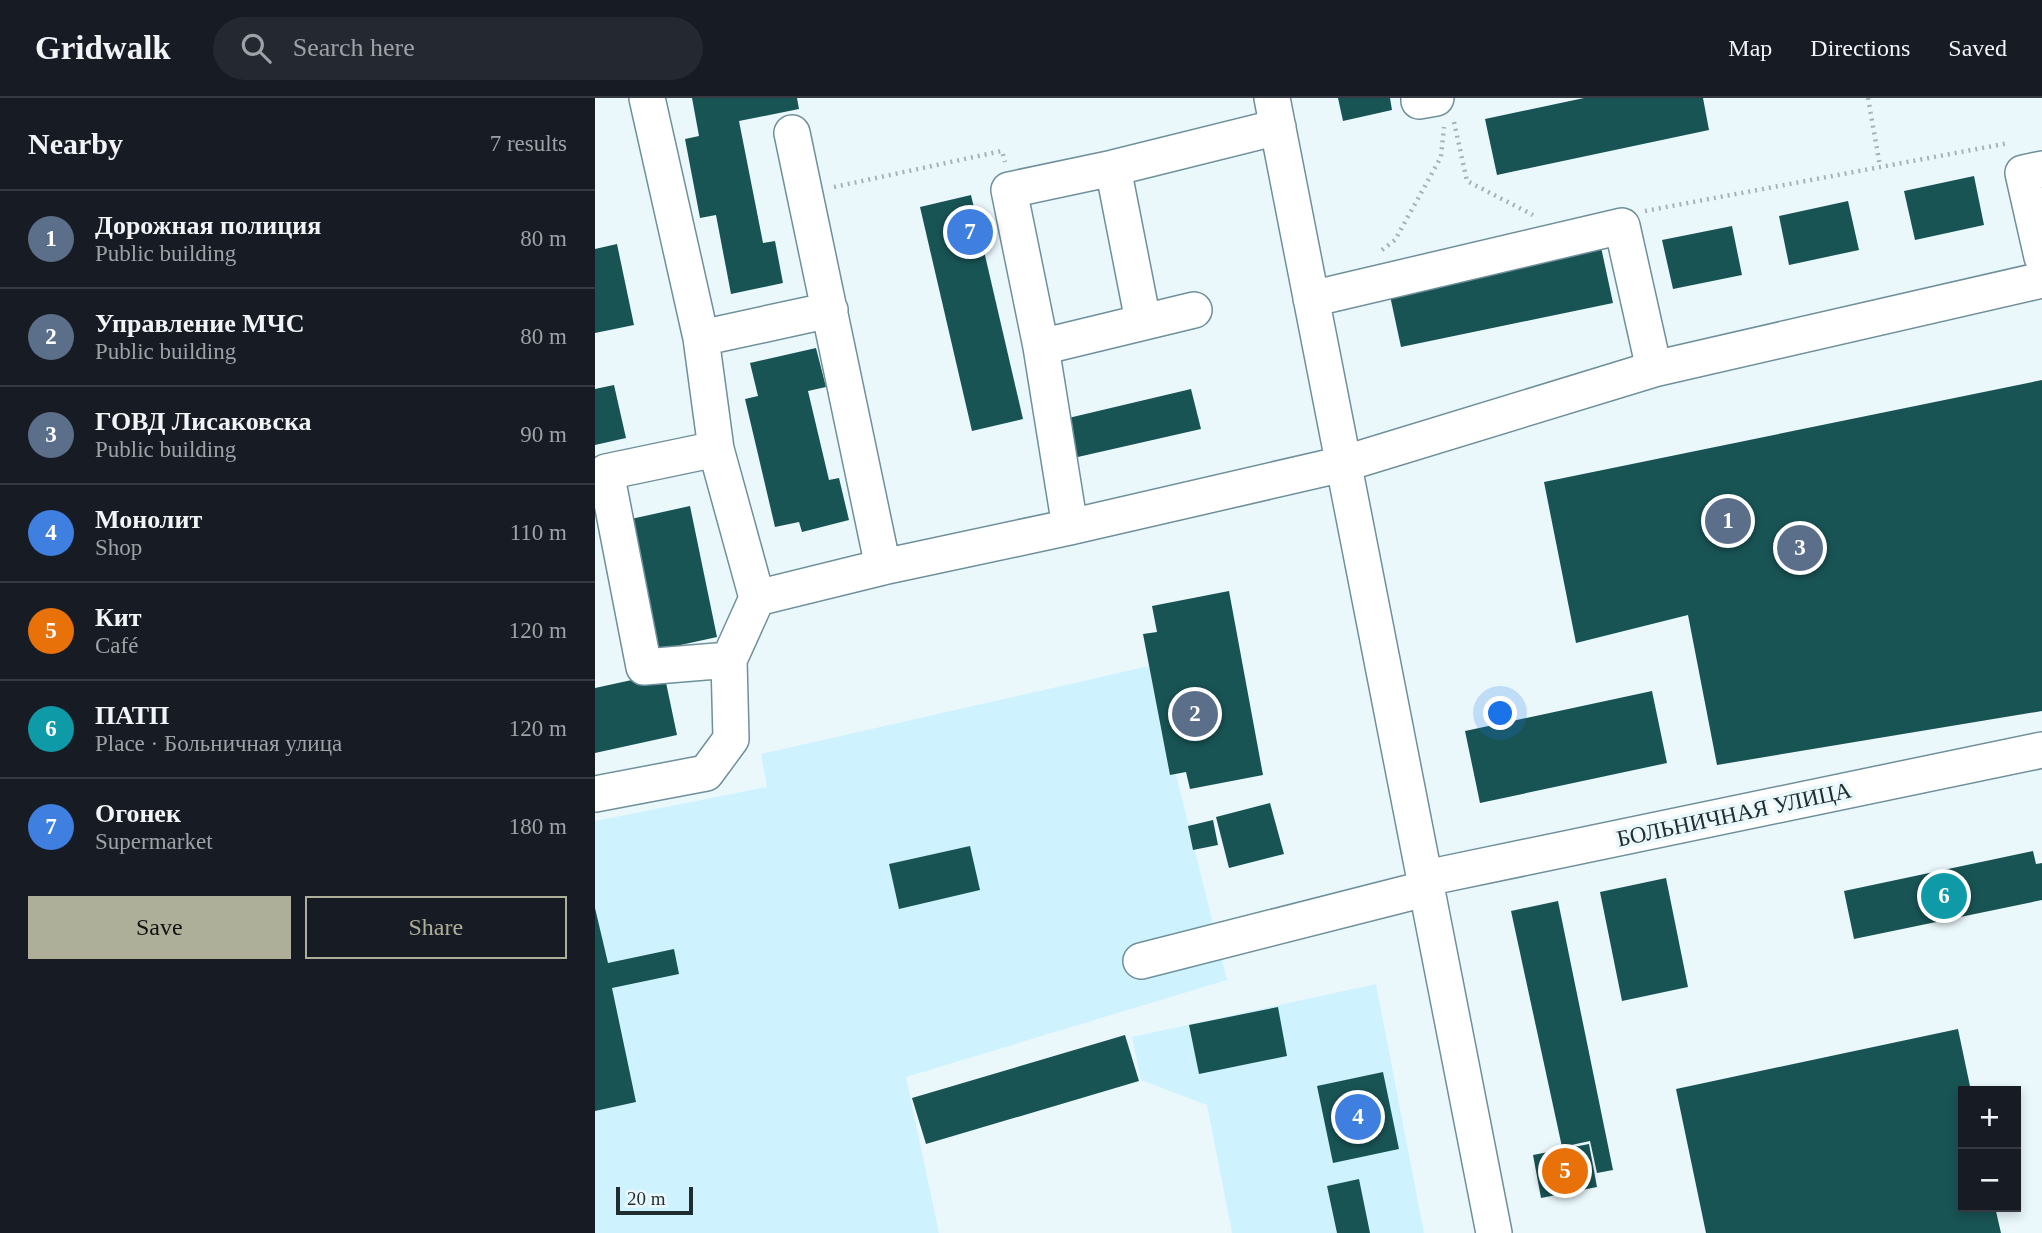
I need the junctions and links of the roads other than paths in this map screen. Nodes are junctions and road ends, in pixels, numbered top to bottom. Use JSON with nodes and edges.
{"nodes":[{"id":1,"x":647,"y":98,"type":"edge"},
{"id":2,"x":1419,"y":98,"type":"edge"},
{"id":3,"x":1444,"y":110,"type":"edge"},
{"id":4,"x":1275,"y":112,"type":"edge"},
{"id":5,"x":792,"y":133,"type":"dead end"},
{"id":6,"x":1113,"y":168,"type":"junction"},
{"id":7,"x":2042,"y":169,"type":"edge"},
{"id":8,"x":2042,"y":257,"type":"edge"},
{"id":9,"x":2042,"y":279,"type":"edge"},
{"id":10,"x":1311,"y":299,"type":"junction"},
{"id":11,"x":829,"y":310,"type":"junction"},
{"id":12,"x":1194,"y":310,"type":"dead end"},
{"id":13,"x":1143,"y":321,"type":"junction"},
{"id":14,"x":701,"y":338,"type":"junction"},
{"id":15,"x":1041,"y":346,"type":"junction"},
{"id":16,"x":1654,"y":369,"type":"junction"},
{"id":17,"x":716,"y":449,"type":"junction"},
{"id":18,"x":1343,"y":464,"type":"junction"},
{"id":19,"x":600,"y":474,"type":"edge"},
{"id":20,"x":1070,"y":527,"type":"junction"},
{"id":21,"x":883,"y":567,"type":"junction"},
{"id":22,"x":757,"y":598,"type":"junction"},
{"id":23,"x":729,"y":660,"type":"junction"},
{"id":24,"x":2042,"y":750,"type":"edge"},
{"id":25,"x":595,"y":794,"type":"edge"},
{"id":26,"x":1427,"y":883,"type":"junction"},
{"id":27,"x":1141,"y":961,"type":"dead end"},
{"id":28,"x":1494,"y":1233,"type":"edge"}],
"edges":[{"from":1,"to":14,"type":"street"},
{"from":2,"to":3,"type":"street"},
{"from":4,"to":6,"type":"street"},
{"from":4,"to":10,"type":"street"},
{"from":5,"to":11,"type":"street"},
{"from":6,"to":13,"type":"street"},
{"from":6,"to":15,"type":"street"},
{"from":7,"to":8,"type":"street"},
{"from":9,"to":16,"type":"street"},
{"from":10,"to":16,"type":"street"},
{"from":10,"to":18,"type":"street"},
{"from":11,"to":14,"type":"street"},
{"from":11,"to":21,"type":"street"},
{"from":12,"to":13,"type":"street"},
{"from":13,"to":15,"type":"street"},
{"from":14,"to":17,"type":"street"},
{"from":15,"to":20,"type":"street"},
{"from":16,"to":18,"type":"street"},
{"from":17,"to":19,"type":"street"},
{"from":17,"to":22,"type":"street"},
{"from":18,"to":20,"type":"street"},
{"from":18,"to":26,"type":"street"},
{"from":19,"to":23,"type":"street"},
{"from":20,"to":21,"type":"street"},
{"from":21,"to":22,"type":"street"},
{"from":22,"to":23,"type":"street"},
{"from":23,"to":25,"type":"street"},
{"from":24,"to":26,"type":"street","name":"БОЛЬНИЧНАЯ УЛИЦА"},
{"from":26,"to":27,"type":"street","name":"БОЛЬНИЧНАЯ УЛИЦА"},
{"from":26,"to":28,"type":"street"}]}
